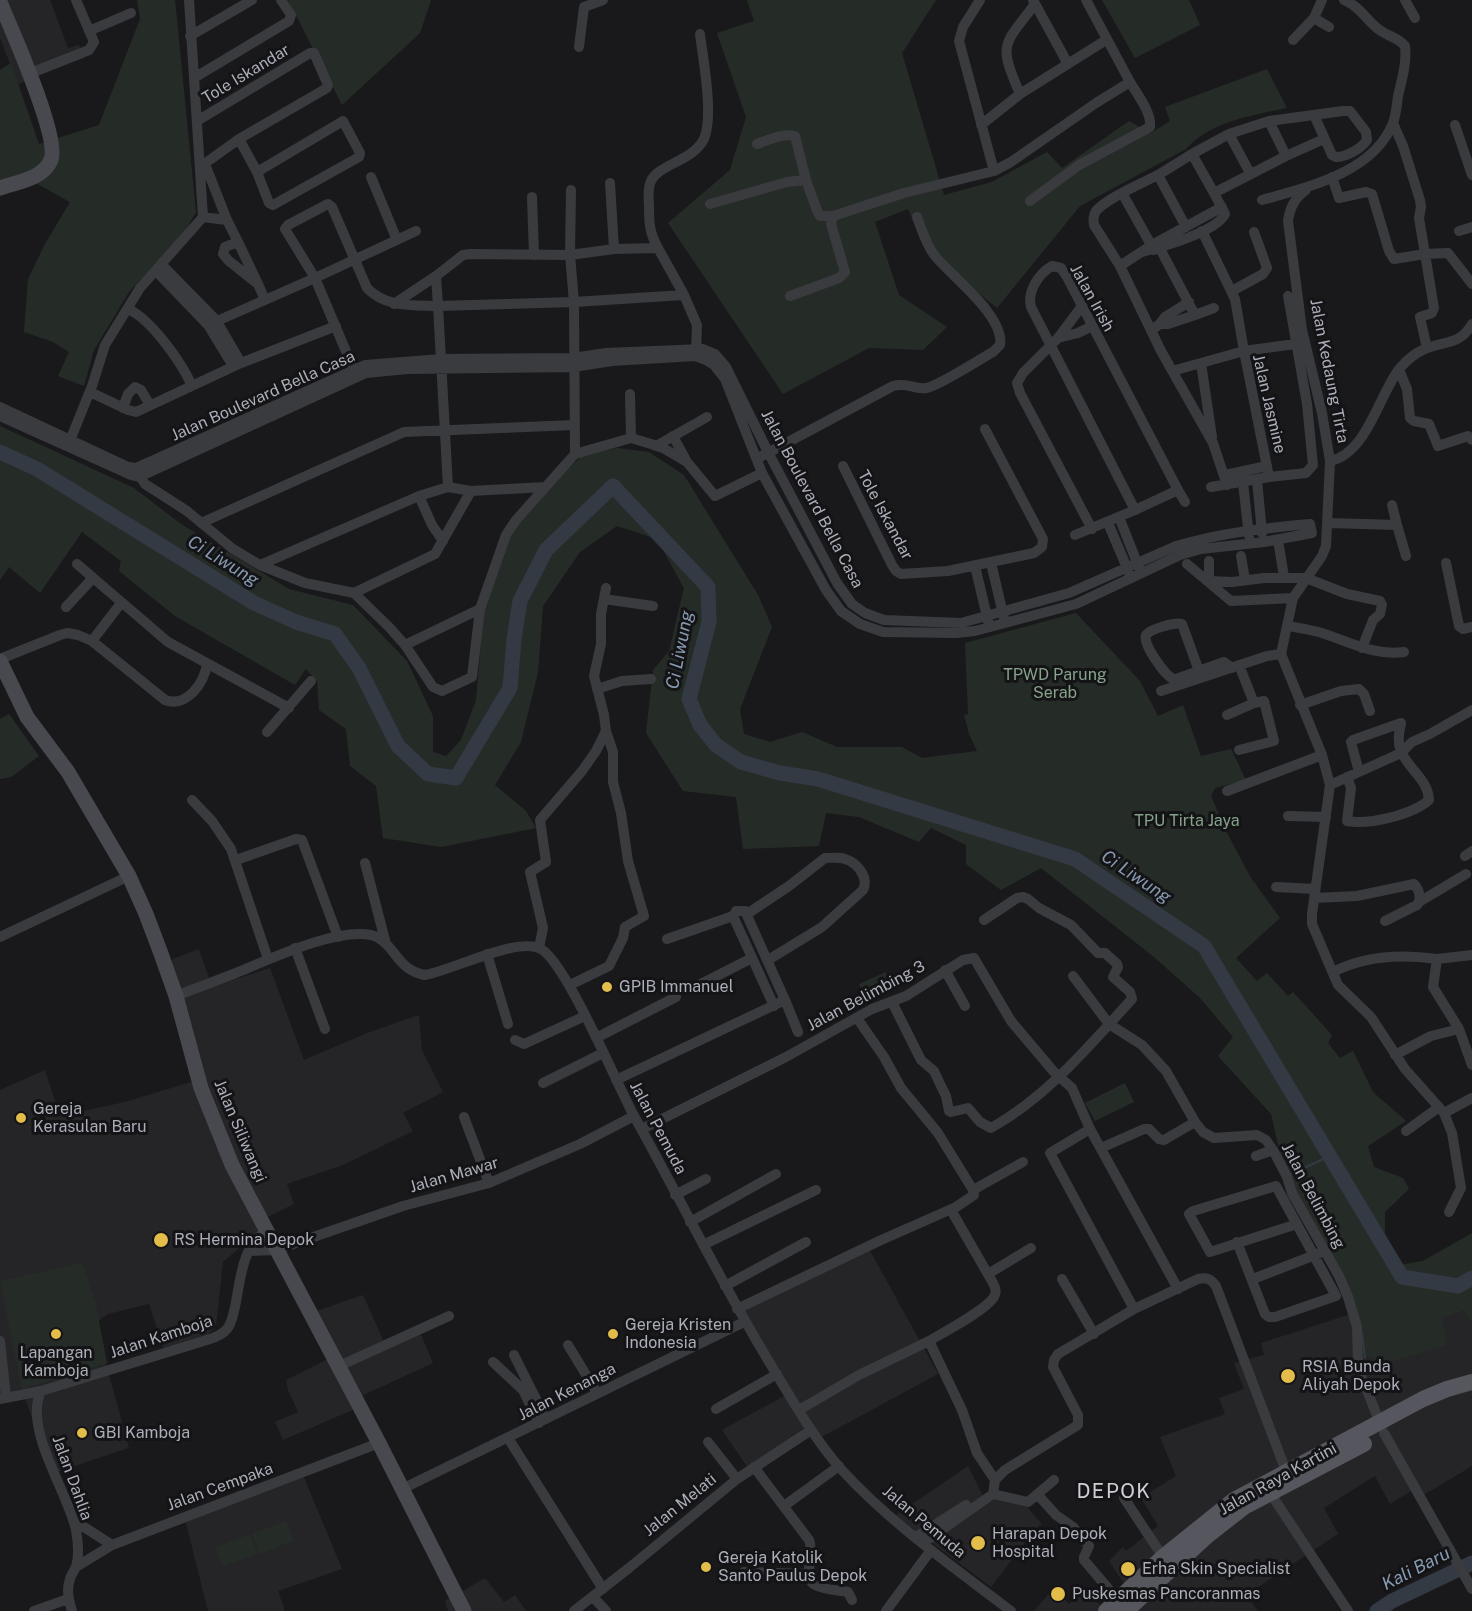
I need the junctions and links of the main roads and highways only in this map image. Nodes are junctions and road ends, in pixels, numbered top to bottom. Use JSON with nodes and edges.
{"nodes":[{"id":1,"x":0,"y":4,"type":"edge"},
{"id":2,"x":0,"y":188,"type":"edge"},
{"id":3,"x":0,"y":660,"type":"edge"},
{"id":4,"x":1472,"y":1382,"type":"edge"},
{"id":5,"x":1472,"y":1393,"type":"edge"},
{"id":6,"x":1382,"y":1428,"type":"junction"},
{"id":7,"x":1267,"y":1488,"type":"junction"},
{"id":8,"x":1116,"y":1607,"type":"edge"},
{"id":9,"x":464,"y":1611,"type":"edge"}],
"edges":[{"from":1,"to":2,"type":"main road"},
{"from":3,"to":9,"type":"main road","name":"Jalan Siliwangi"},
{"from":4,"to":6,"type":"main road","name":"Jalan Raya Kartini"},
{"from":5,"to":6,"type":"main road","name":"Jalan Raya Kartini"},
{"from":6,"to":7,"type":"main road","name":"Jalan Raya Kartini"},
{"from":6,"to":7,"type":"main road","name":"Jalan Raya Kartini"},
{"from":7,"to":8,"type":"main road","name":"Jalan Raya Kartini"},
{"from":7,"to":8,"type":"main road","name":"Jalan Raya Kartini"}]}
